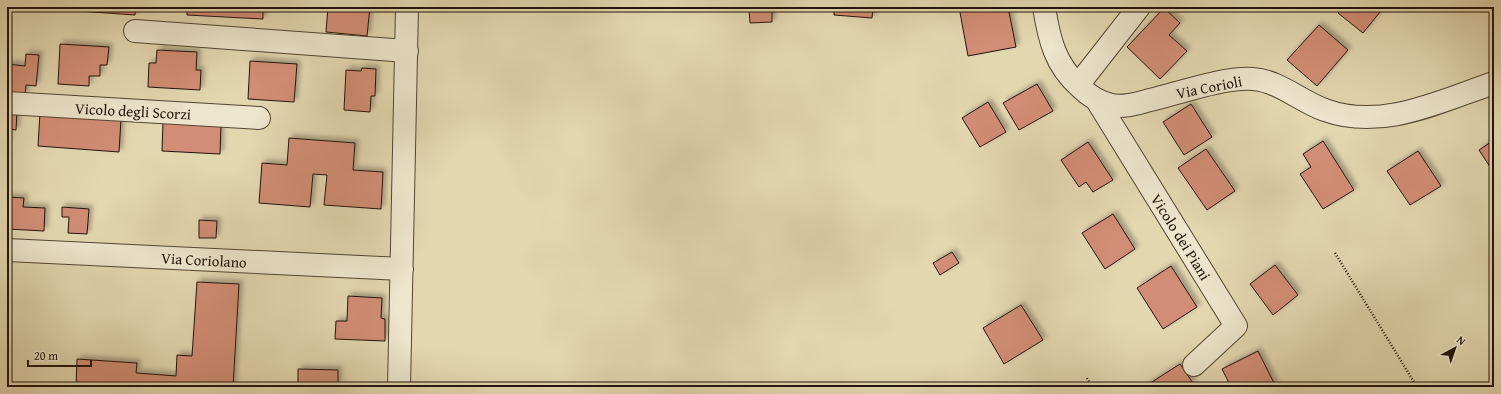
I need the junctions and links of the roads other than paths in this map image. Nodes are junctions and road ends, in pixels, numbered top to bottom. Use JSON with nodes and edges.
{"nodes":[{"id":1,"x":408,"y":7,"type":"edge"},
{"id":2,"x":1044,"y":7,"type":"edge"},
{"id":3,"x":1139,"y":7,"type":"edge"},
{"id":4,"x":135,"y":31,"type":"dead end"},
{"id":5,"x":406,"y":51,"type":"junction"},
{"id":6,"x":1494,"y":83,"type":"edge"},
{"id":7,"x":1078,"y":85,"type":"junction"},
{"id":8,"x":1096,"y":99,"type":"junction"},
{"id":9,"x":7,"y":103,"type":"edge"},
{"id":10,"x":259,"y":118,"type":"dead end"},
{"id":11,"x":7,"y":250,"type":"edge"},
{"id":12,"x":402,"y":269,"type":"junction"},
{"id":13,"x":1194,"y":365,"type":"dead end"},
{"id":14,"x":399,"y":387,"type":"edge"}],
"edges":[{"from":1,"to":5,"type":"street"},
{"from":2,"to":7,"type":"street","name":"Via Corioli"},
{"from":3,"to":7,"type":"street"},
{"from":4,"to":5,"type":"street"},
{"from":5,"to":12,"type":"street"},
{"from":6,"to":8,"type":"street","name":"Via Corioli"},
{"from":7,"to":8,"type":"street","name":"Via Corioli"},
{"from":8,"to":13,"type":"street","name":"Vicolo dei Piani"},
{"from":9,"to":10,"type":"street","name":"Vicolo degli Scorzi"},
{"from":11,"to":12,"type":"street","name":"Via Coriolano"},
{"from":12,"to":14,"type":"street"}]}
